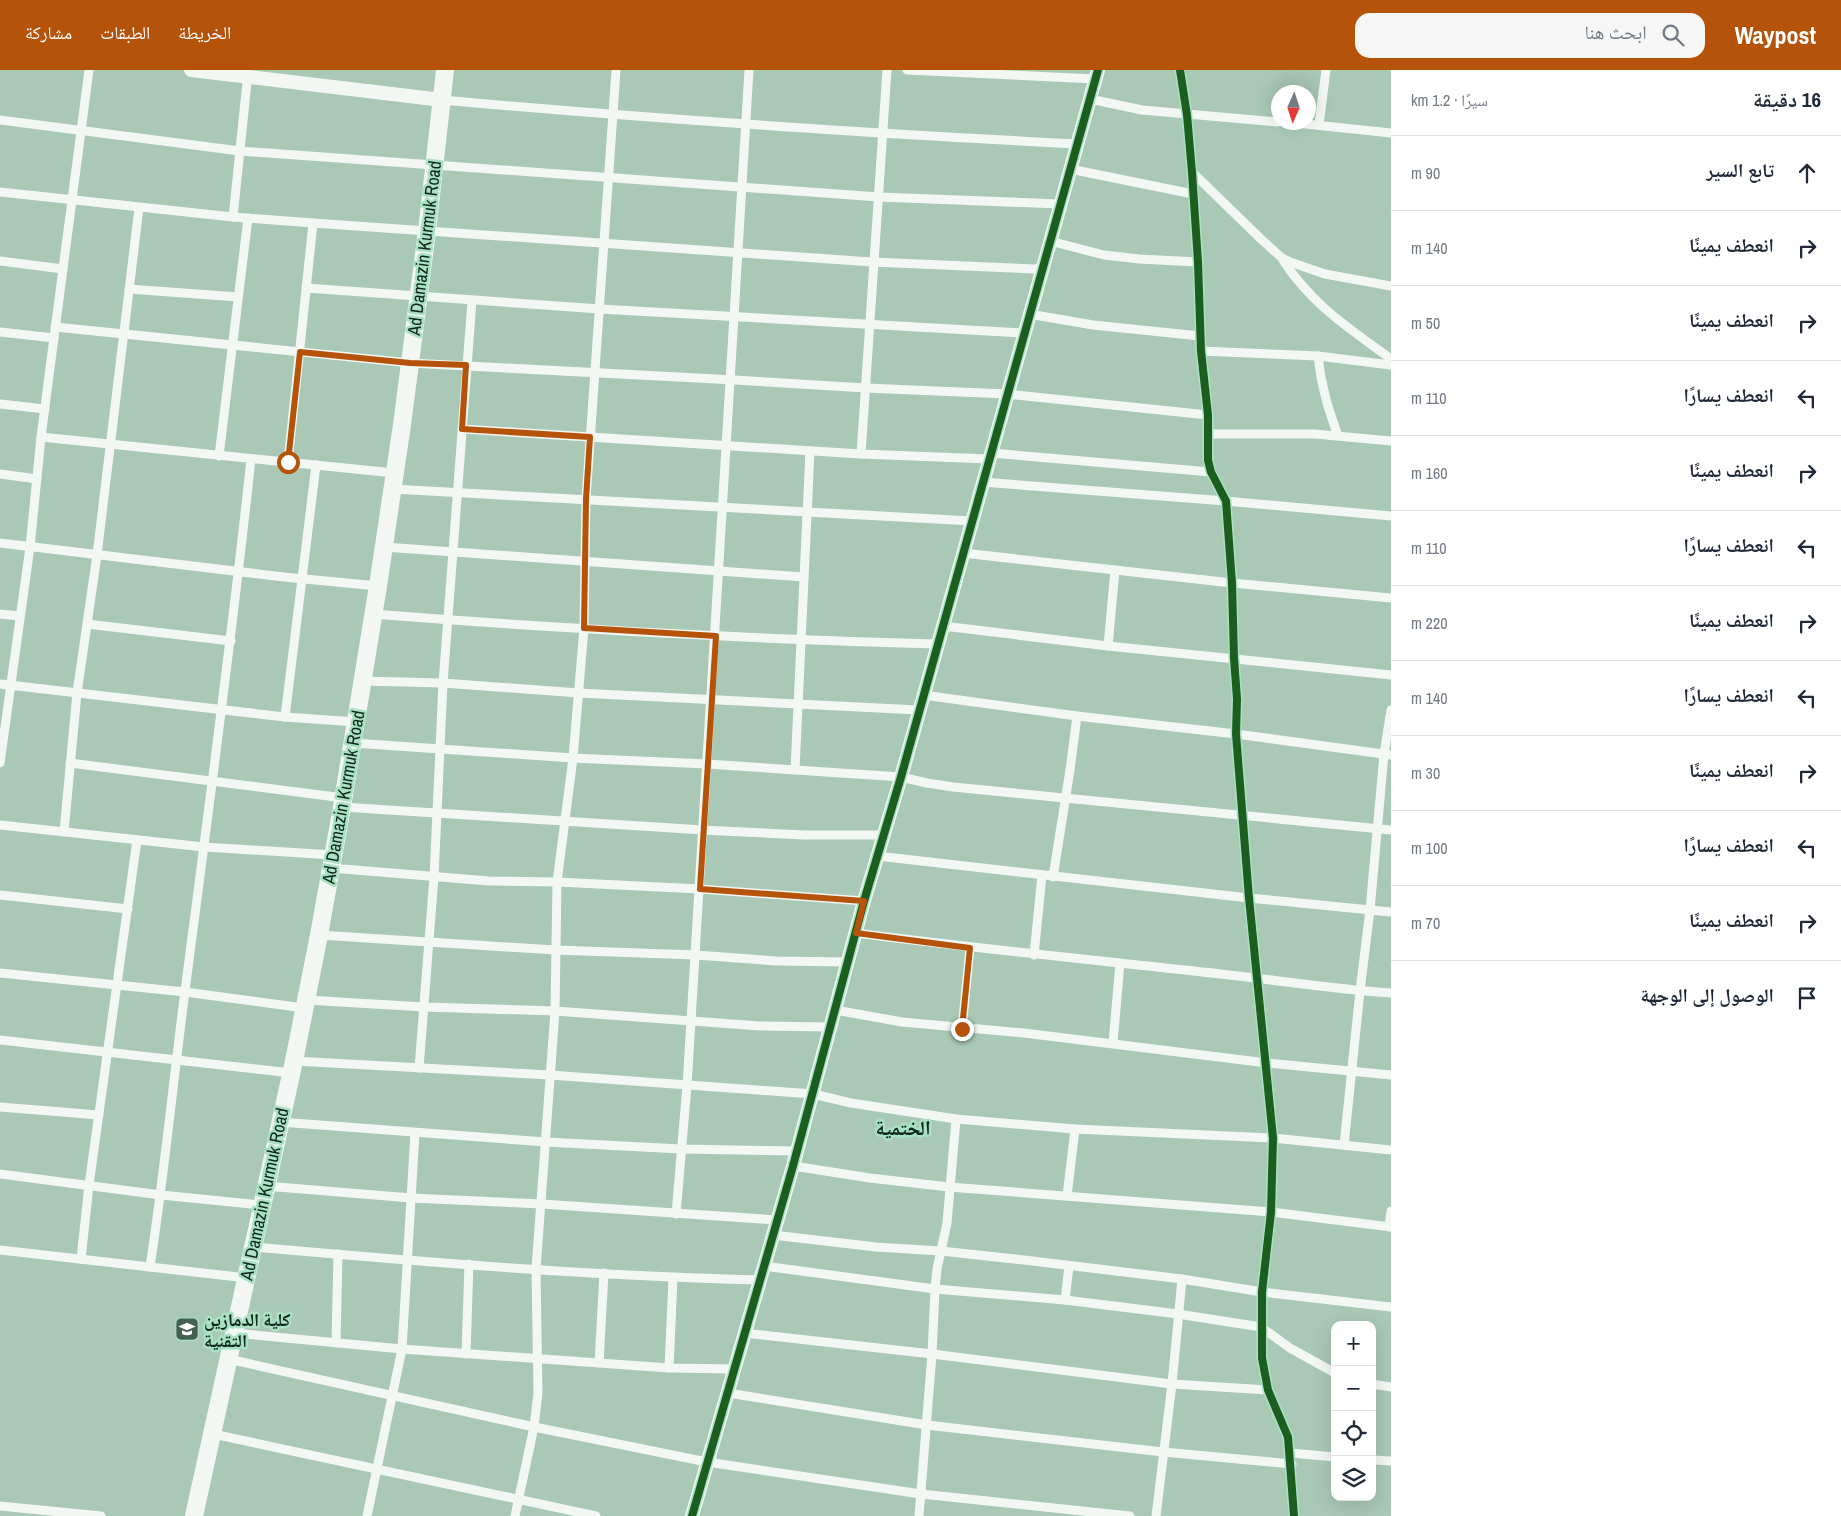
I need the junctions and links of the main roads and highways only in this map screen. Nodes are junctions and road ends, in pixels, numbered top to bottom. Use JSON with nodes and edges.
{"nodes":[{"id":1,"x":445,"y":70,"type":"edge"},
{"id":2,"x":194,"y":1516,"type":"edge"}],
"edges":[{"from":1,"to":2,"type":"highway","name":"Ad Damazin Kurmuk Road"}]}
